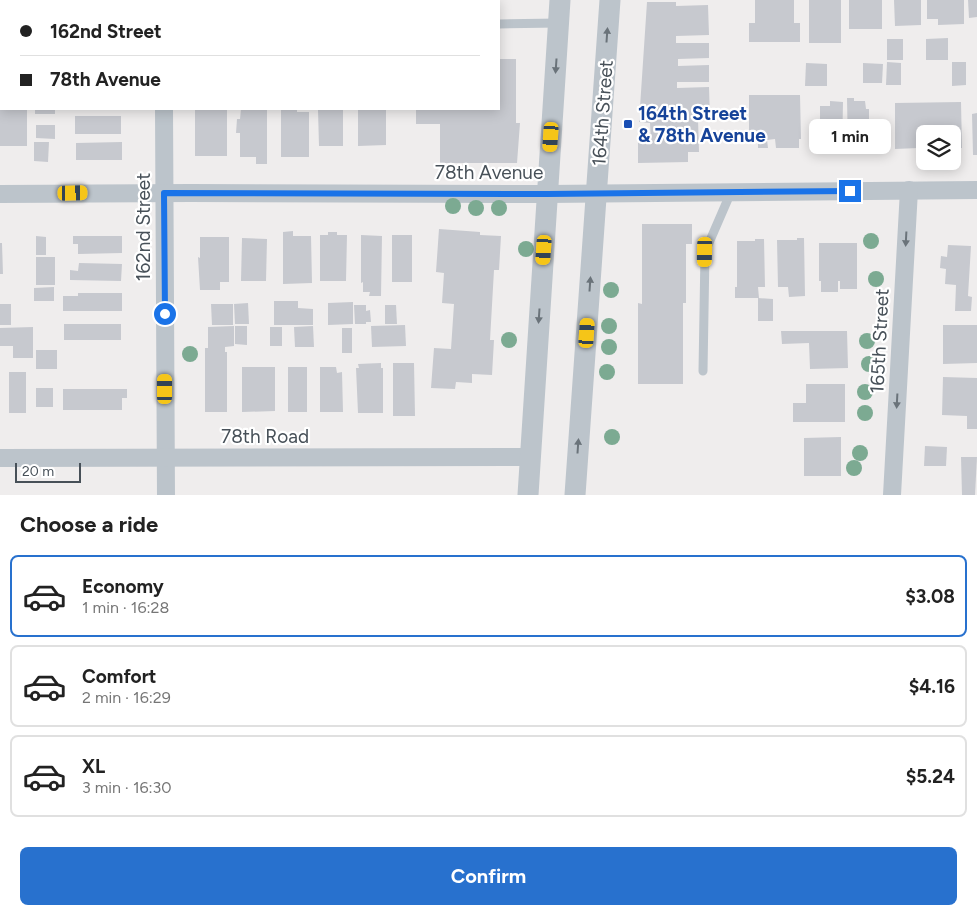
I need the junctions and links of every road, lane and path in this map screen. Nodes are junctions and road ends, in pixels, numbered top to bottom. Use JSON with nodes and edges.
{"nodes":[{"id":1,"x":560,"y":0,"type":"edge"},
{"id":2,"x":610,"y":0,"type":"edge"},
{"id":3,"x":559,"y":23,"type":"junction"},
{"id":4,"x":500,"y":24,"type":"edge"},
{"id":5,"x":164,"y":110,"type":"edge"},
{"id":6,"x":909,"y":190,"type":"junction"},
{"id":7,"x":977,"y":190,"type":"edge"},
{"id":8,"x":731,"y":192,"type":"junction"},
{"id":9,"x":164,"y":193,"type":"junction"},
{"id":10,"x":596,"y":193,"type":"junction"},
{"id":11,"x":0,"y":194,"type":"edge"},
{"id":12,"x":547,"y":194,"type":"junction"},
{"id":13,"x":703,"y":371,"type":"dead end"},
{"id":14,"x":166,"y":457,"type":"junction"},
{"id":15,"x":530,"y":457,"type":"junction"},
{"id":16,"x":0,"y":458,"type":"edge"},
{"id":17,"x":166,"y":495,"type":"edge"},
{"id":18,"x":528,"y":495,"type":"edge"},
{"id":19,"x":575,"y":495,"type":"edge"},
{"id":20,"x":892,"y":495,"type":"edge"}],
"edges":[{"from":1,"to":3,"type":"street"},
{"from":10,"to":2,"type":"street","name":"164th Street","one_way":true},
{"from":3,"to":4,"type":"lane"},
{"from":3,"to":12,"type":"street","one_way":true},
{"from":5,"to":9,"type":"street","name":"162nd Street"},
{"from":6,"to":7,"type":"street","name":"78th Avenue"},
{"from":6,"to":8,"type":"street","name":"78th Avenue"},
{"from":6,"to":20,"type":"street","name":"165th Street","one_way":true},
{"from":8,"to":10,"type":"street","name":"78th Avenue"},
{"from":8,"to":13,"type":"lane"},
{"from":9,"to":11,"type":"street","name":"78th Avenue"},
{"from":9,"to":12,"type":"street","name":"78th Avenue"},
{"from":9,"to":14,"type":"street","name":"162nd Street"},
{"from":10,"to":12,"type":"street","name":"78th Avenue"},
{"from":19,"to":10,"type":"street","name":"164th Street","one_way":true},
{"from":12,"to":15,"type":"street","one_way":true},
{"from":14,"to":15,"type":"street","name":"78th Road"},
{"from":14,"to":16,"type":"street","name":"78th Road"},
{"from":14,"to":17,"type":"street","name":"162nd Street"},
{"from":15,"to":18,"type":"street"}]}
